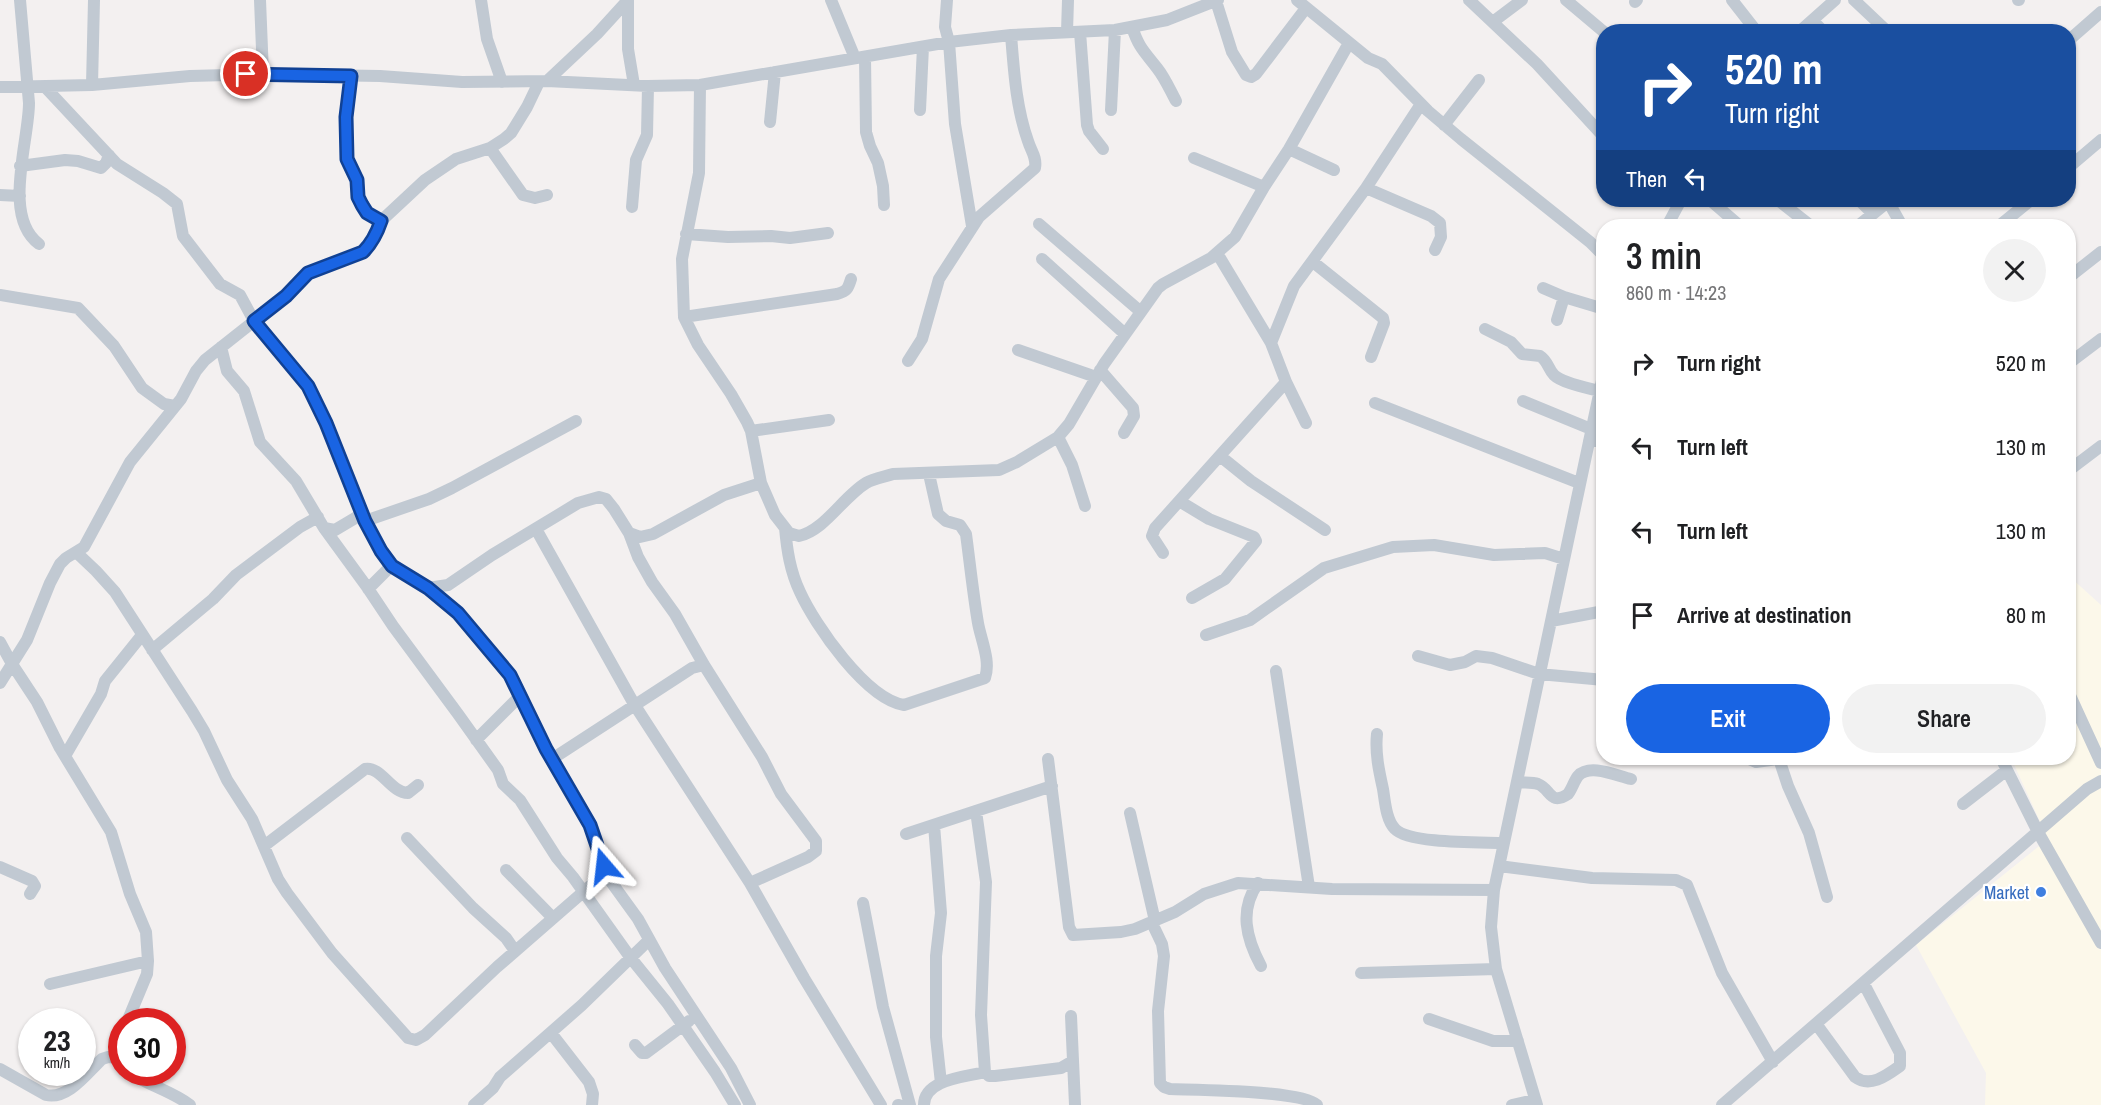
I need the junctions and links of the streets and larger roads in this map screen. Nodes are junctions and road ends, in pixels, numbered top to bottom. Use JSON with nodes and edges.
{"nodes":[{"id":1,"x":20,"y":0,"type":"edge"},
{"id":2,"x":94,"y":0,"type":"edge"},
{"id":3,"x":260,"y":0,"type":"edge"},
{"id":4,"x":482,"y":0,"type":"edge"},
{"id":5,"x":628,"y":0,"type":"edge"},
{"id":6,"x":831,"y":0,"type":"edge"},
{"id":7,"x":947,"y":0,"type":"edge"},
{"id":8,"x":1068,"y":0,"type":"edge"},
{"id":9,"x":1469,"y":0,"type":"edge"},
{"id":10,"x":1522,"y":0,"type":"edge"},
{"id":11,"x":1566,"y":0,"type":"edge"},
{"id":12,"x":1732,"y":0,"type":"edge"},
{"id":13,"x":1835,"y":0,"type":"edge"},
{"id":14,"x":1854,"y":0,"type":"edge"},
{"id":15,"x":1217,"y":1,"type":"edge"},
{"id":16,"x":1301,"y":4,"type":"edge"},
{"id":17,"x":2101,"y":12,"type":"edge"},
{"id":18,"x":1494,"y":21,"type":"junction"},
{"id":19,"x":1813,"y":21,"type":"junction"},
{"id":20,"x":1751,"y":24,"type":"edge"},
{"id":21,"x":1809,"y":24,"type":"edge"},
{"id":22,"x":1816,"y":24,"type":"edge"},
{"id":23,"x":1880,"y":24,"type":"edge"},
{"id":24,"x":1596,"y":26,"type":"edge"},
{"id":25,"x":1132,"y":27,"type":"junction"},
{"id":26,"x":1115,"y":30,"type":"junction"},
{"id":27,"x":1067,"y":32,"type":"junction"},
{"id":28,"x":1080,"y":32,"type":"junction"},
{"id":29,"x":2076,"y":34,"type":"edge"},
{"id":30,"x":1011,"y":35,"type":"junction"},
{"id":31,"x":949,"y":42,"type":"junction"},
{"id":32,"x":1349,"y":43,"type":"junction"},
{"id":33,"x":923,"y":47,"type":"junction"},
{"id":34,"x":860,"y":57,"type":"junction"},
{"id":35,"x":775,"y":72,"type":"junction"},
{"id":36,"x":263,"y":74,"type":"junction"},
{"id":37,"x":351,"y":76,"type":"junction"},
{"id":38,"x":1479,"y":80,"type":"dead end"},
{"id":39,"x":502,"y":82,"type":"junction"},
{"id":40,"x":538,"y":82,"type":"junction"},
{"id":41,"x":92,"y":85,"type":"junction"},
{"id":42,"x":700,"y":85,"type":"junction"},
{"id":43,"x":27,"y":86,"type":"junction"},
{"id":44,"x":634,"y":86,"type":"junction"},
{"id":45,"x":648,"y":86,"type":"junction"},
{"id":46,"x":0,"y":87,"type":"edge"},
{"id":47,"x":45,"y":87,"type":"junction"},
{"id":48,"x":1176,"y":101,"type":"dead end"},
{"id":49,"x":1421,"y":105,"type":"junction"},
{"id":50,"x":920,"y":110,"type":"dead end"},
{"id":51,"x":1111,"y":110,"type":"dead end"},
{"id":52,"x":770,"y":122,"type":"dead end"},
{"id":53,"x":1444,"y":124,"type":"junction"},
{"id":54,"x":1596,"y":128,"type":"edge"},
{"id":55,"x":2101,"y":140,"type":"edge"},
{"id":56,"x":490,"y":148,"type":"junction"},
{"id":57,"x":1103,"y":149,"type":"dead end"},
{"id":58,"x":1290,"y":149,"type":"junction"},
{"id":59,"x":109,"y":155,"type":"junction"},
{"id":60,"x":1194,"y":158,"type":"dead end"},
{"id":61,"x":2076,"y":161,"type":"edge"},
{"id":62,"x":21,"y":166,"type":"junction"},
{"id":63,"x":1334,"y":170,"type":"dead end"},
{"id":64,"x":1264,"y":187,"type":"junction"},
{"id":65,"x":1366,"y":188,"type":"junction"},
{"id":66,"x":0,"y":195,"type":"edge"},
{"id":67,"x":547,"y":195,"type":"dead end"},
{"id":68,"x":20,"y":196,"type":"junction"},
{"id":69,"x":884,"y":205,"type":"dead end"},
{"id":70,"x":632,"y":207,"type":"dead end"},
{"id":71,"x":1718,"y":207,"type":"edge"},
{"id":72,"x":1787,"y":207,"type":"edge"},
{"id":73,"x":1866,"y":207,"type":"edge"},
{"id":74,"x":1881,"y":207,"type":"edge"},
{"id":75,"x":2022,"y":207,"type":"edge"},
{"id":76,"x":1873,"y":214,"type":"junction"},
{"id":77,"x":1732,"y":219,"type":"edge"},
{"id":78,"x":1802,"y":219,"type":"edge"},
{"id":79,"x":1867,"y":219,"type":"edge"},
{"id":80,"x":2008,"y":219,"type":"edge"},
{"id":81,"x":381,"y":221,"type":"junction"},
{"id":82,"x":1039,"y":224,"type":"dead end"},
{"id":83,"x":972,"y":226,"type":"junction"},
{"id":84,"x":828,"y":233,"type":"dead end"},
{"id":85,"x":686,"y":234,"type":"junction"},
{"id":86,"x":39,"y":244,"type":"dead end"},
{"id":87,"x":1596,"y":248,"type":"edge"},
{"id":88,"x":1435,"y":250,"type":"dead end"},
{"id":89,"x":2101,"y":252,"type":"edge"},
{"id":90,"x":1217,"y":253,"type":"junction"},
{"id":91,"x":1042,"y":259,"type":"dead end"},
{"id":92,"x":1313,"y":262,"type":"junction"},
{"id":93,"x":2076,"y":272,"type":"edge"},
{"id":94,"x":851,"y":279,"type":"dead end"},
{"id":95,"x":1543,"y":288,"type":"dead end"},
{"id":96,"x":0,"y":295,"type":"edge"},
{"id":97,"x":1564,"y":297,"type":"junction"},
{"id":98,"x":1596,"y":307,"type":"edge"},
{"id":99,"x":1141,"y":312,"type":"junction"},
{"id":100,"x":684,"y":317,"type":"junction"},
{"id":101,"x":1557,"y":320,"type":"dead end"},
{"id":102,"x":254,"y":321,"type":"junction"},
{"id":103,"x":1485,"y":329,"type":"dead end"},
{"id":104,"x":1125,"y":334,"type":"junction"},
{"id":105,"x":2101,"y":339,"type":"edge"},
{"id":106,"x":1271,"y":343,"type":"junction"},
{"id":107,"x":221,"y":347,"type":"junction"},
{"id":108,"x":1018,"y":350,"type":"dead end"},
{"id":109,"x":1371,"y":357,"type":"dead end"},
{"id":110,"x":2076,"y":358,"type":"edge"},
{"id":111,"x":908,"y":361,"type":"dead end"},
{"id":112,"x":1098,"y":373,"type":"junction"},
{"id":113,"x":1286,"y":382,"type":"junction"},
{"id":114,"x":1596,"y":390,"type":"edge"},
{"id":115,"x":1523,"y":401,"type":"dead end"},
{"id":116,"x":1375,"y":403,"type":"dead end"},
{"id":117,"x":175,"y":406,"type":"junction"},
{"id":118,"x":1596,"y":406,"type":"edge"},
{"id":119,"x":829,"y":420,"type":"dead end"},
{"id":120,"x":576,"y":422,"type":"dead end"},
{"id":121,"x":1306,"y":423,"type":"dead end"},
{"id":122,"x":751,"y":431,"type":"junction"},
{"id":123,"x":1124,"y":433,"type":"dead end"},
{"id":124,"x":1590,"y":435,"type":"junction"},
{"id":125,"x":1058,"y":438,"type":"junction"},
{"id":126,"x":1596,"y":438,"type":"edge"},
{"id":127,"x":2101,"y":446,"type":"edge"},
{"id":128,"x":1220,"y":456,"type":"junction"},
{"id":129,"x":2076,"y":465,"type":"edge"},
{"id":130,"x":929,"y":474,"type":"junction"},
{"id":131,"x":761,"y":483,"type":"junction"},
{"id":132,"x":1579,"y":483,"type":"junction"},
{"id":133,"x":1179,"y":501,"type":"junction"},
{"id":134,"x":1085,"y":506,"type":"dead end"},
{"id":135,"x":364,"y":518,"type":"junction"},
{"id":136,"x":785,"y":528,"type":"junction"},
{"id":137,"x":327,"y":529,"type":"junction"},
{"id":138,"x":536,"y":529,"type":"junction"},
{"id":139,"x":1325,"y":530,"type":"dead end"},
{"id":140,"x":634,"y":535,"type":"junction"},
{"id":141,"x":77,"y":553,"type":"junction"},
{"id":142,"x":1163,"y":553,"type":"dead end"},
{"id":143,"x":1564,"y":559,"type":"junction"},
{"id":144,"x":392,"y":566,"type":"junction"},
{"id":145,"x":448,"y":585,"type":"junction"},
{"id":146,"x":428,"y":588,"type":"junction"},
{"id":147,"x":369,"y":589,"type":"junction"},
{"id":148,"x":1192,"y":598,"type":"dead end"},
{"id":149,"x":449,"y":604,"type":"junction"},
{"id":150,"x":1596,"y":613,"type":"edge"},
{"id":151,"x":1551,"y":621,"type":"junction"},
{"id":152,"x":142,"y":635,"type":"junction"},
{"id":153,"x":1206,"y":635,"type":"dead end"},
{"id":154,"x":0,"y":642,"type":"edge"},
{"id":155,"x":152,"y":650,"type":"junction"},
{"id":156,"x":1418,"y":656,"type":"dead end"},
{"id":157,"x":698,"y":662,"type":"junction"},
{"id":158,"x":12,"y":664,"type":"junction"},
{"id":159,"x":1276,"y":671,"type":"dead end"},
{"id":160,"x":1539,"y":675,"type":"junction"},
{"id":161,"x":1596,"y":679,"type":"edge"},
{"id":162,"x":0,"y":683,"type":"edge"},
{"id":163,"x":521,"y":694,"type":"junction"},
{"id":164,"x":634,"y":704,"type":"junction"},
{"id":165,"x":2076,"y":708,"type":"edge"},
{"id":166,"x":1377,"y":734,"type":"dead end"},
{"id":167,"x":476,"y":740,"type":"junction"},
{"id":168,"x":65,"y":756,"type":"junction"},
{"id":169,"x":552,"y":759,"type":"junction"},
{"id":170,"x":1048,"y":759,"type":"dead end"},
{"id":171,"x":2101,"y":763,"type":"edge"},
{"id":172,"x":1784,"y":765,"type":"edge"},
{"id":173,"x":2004,"y":765,"type":"edge"},
{"id":174,"x":2007,"y":770,"type":"junction"},
{"id":175,"x":1631,"y":779,"type":"dead end"},
{"id":176,"x":1517,"y":782,"type":"junction"},
{"id":177,"x":2101,"y":782,"type":"edge"},
{"id":178,"x":418,"y":785,"type":"dead end"},
{"id":179,"x":1052,"y":786,"type":"junction"},
{"id":180,"x":1963,"y":804,"type":"dead end"},
{"id":181,"x":976,"y":811,"type":"junction"},
{"id":182,"x":1130,"y":813,"type":"dead end"},
{"id":183,"x":934,"y":825,"type":"junction"},
{"id":184,"x":2038,"y":832,"type":"junction"},
{"id":185,"x":906,"y":834,"type":"dead end"},
{"id":186,"x":408,"y":838,"type":"dead end"},
{"id":187,"x":1504,"y":843,"type":"junction"},
{"id":188,"x":264,"y":846,"type":"junction"},
{"id":189,"x":1499,"y":866,"type":"junction"},
{"id":190,"x":0,"y":867,"type":"edge"},
{"id":191,"x":506,"y":870,"type":"dead end"},
{"id":192,"x":603,"y":880,"type":"junction"},
{"id":193,"x":1258,"y":883,"type":"junction"},
{"id":194,"x":750,"y":884,"type":"junction"},
{"id":195,"x":1309,"y":887,"type":"junction"},
{"id":196,"x":1494,"y":890,"type":"junction"},
{"id":197,"x":584,"y":891,"type":"junction"},
{"id":198,"x":30,"y":894,"type":"dead end"},
{"id":199,"x":1827,"y":897,"type":"dead end"},
{"id":200,"x":863,"y":903,"type":"dead end"},
{"id":201,"x":553,"y":918,"type":"junction"},
{"id":202,"x":1154,"y":922,"type":"junction"},
{"id":203,"x":650,"y":940,"type":"junction"},
{"id":204,"x":2101,"y":943,"type":"edge"},
{"id":205,"x":515,"y":951,"type":"junction"},
{"id":206,"x":630,"y":957,"type":"junction"},
{"id":207,"x":148,"y":961,"type":"junction"},
{"id":208,"x":1261,"y":966,"type":"dead end"},
{"id":209,"x":1496,"y":969,"type":"junction"},
{"id":210,"x":1361,"y":973,"type":"dead end"},
{"id":211,"x":50,"y":984,"type":"dead end"},
{"id":212,"x":1864,"y":984,"type":"junction"},
{"id":213,"x":133,"y":1008,"type":"edge"},
{"id":214,"x":696,"y":1016,"type":"junction"},
{"id":215,"x":1071,"y":1016,"type":"dead end"},
{"id":216,"x":1430,"y":1019,"type":"dead end"},
{"id":217,"x":1817,"y":1025,"type":"junction"},
{"id":218,"x":683,"y":1026,"type":"junction"},
{"id":219,"x":551,"y":1033,"type":"junction"},
{"id":220,"x":1518,"y":1041,"type":"junction"},
{"id":221,"x":635,"y":1045,"type":"dead end"},
{"id":222,"x":108,"y":1057,"type":"edge"},
{"id":223,"x":1773,"y":1062,"type":"junction"},
{"id":224,"x":1073,"y":1067,"type":"junction"},
{"id":225,"x":0,"y":1069,"type":"edge"},
{"id":226,"x":986,"y":1072,"type":"junction"},
{"id":227,"x":941,"y":1083,"type":"junction"},
{"id":228,"x":158,"y":1086,"type":"edge"},
{"id":229,"x":1536,"y":1103,"type":"edge"},
{"id":230,"x":730,"y":1104,"type":"edge"},
{"id":231,"x":190,"y":1105,"type":"edge"},
{"id":232,"x":474,"y":1105,"type":"edge"},
{"id":233,"x":592,"y":1105,"type":"edge"},
{"id":234,"x":750,"y":1105,"type":"edge"},
{"id":235,"x":881,"y":1105,"type":"edge"},
{"id":236,"x":910,"y":1105,"type":"edge"},
{"id":237,"x":924,"y":1105,"type":"edge"},
{"id":238,"x":1075,"y":1105,"type":"edge"},
{"id":239,"x":1317,"y":1105,"type":"edge"},
{"id":240,"x":1512,"y":1105,"type":"edge"},
{"id":241,"x":1722,"y":1105,"type":"edge"}],
"edges":[{"from":1,"to":43,"type":"street"},
{"from":2,"to":41,"type":"street"},
{"from":3,"to":36,"type":"street"},
{"from":4,"to":39,"type":"street"},
{"from":5,"to":40,"type":"street"},
{"from":5,"to":44,"type":"street"},
{"from":6,"to":34,"type":"street"},
{"from":7,"to":31,"type":"street"},
{"from":8,"to":27,"type":"street"},
{"from":9,"to":18,"type":"street"},
{"from":10,"to":18,"type":"street"},
{"from":11,"to":24,"type":"street"},
{"from":12,"to":20,"type":"street"},
{"from":13,"to":19,"type":"street"},
{"from":14,"to":23,"type":"street"},
{"from":15,"to":16,"type":"street"},
{"from":15,"to":25,"type":"street"},
{"from":16,"to":32,"type":"street"},
{"from":17,"to":29,"type":"street"},
{"from":18,"to":54,"type":"street"},
{"from":19,"to":21,"type":"street"},
{"from":19,"to":22,"type":"street"},
{"from":25,"to":26,"type":"street"},
{"from":25,"to":48,"type":"street"},
{"from":26,"to":28,"type":"street"},
{"from":26,"to":51,"type":"street"},
{"from":27,"to":28,"type":"street"},
{"from":27,"to":30,"type":"street"},
{"from":28,"to":57,"type":"street"},
{"from":30,"to":31,"type":"street"},
{"from":30,"to":83,"type":"street"},
{"from":31,"to":33,"type":"street"},
{"from":31,"to":83,"type":"street"},
{"from":32,"to":49,"type":"street"},
{"from":32,"to":58,"type":"street"},
{"from":33,"to":34,"type":"street"},
{"from":33,"to":50,"type":"street"},
{"from":34,"to":35,"type":"street"},
{"from":34,"to":69,"type":"street"},
{"from":35,"to":42,"type":"street"},
{"from":35,"to":52,"type":"street"},
{"from":36,"to":37,"type":"street"},
{"from":36,"to":41,"type":"street"},
{"from":37,"to":39,"type":"street"},
{"from":37,"to":81,"type":"street"},
{"from":38,"to":53,"type":"street"},
{"from":39,"to":40,"type":"street"},
{"from":40,"to":44,"type":"street"},
{"from":40,"to":56,"type":"street"},
{"from":41,"to":47,"type":"street"},
{"from":42,"to":45,"type":"street"},
{"from":42,"to":85,"type":"street"},
{"from":43,"to":46,"type":"street"},
{"from":43,"to":47,"type":"street"},
{"from":43,"to":62,"type":"street"},
{"from":44,"to":45,"type":"street"},
{"from":45,"to":70,"type":"street"},
{"from":47,"to":59,"type":"street"},
{"from":49,"to":53,"type":"street"},
{"from":49,"to":65,"type":"street"},
{"from":53,"to":87,"type":"street"},
{"from":55,"to":61,"type":"street"},
{"from":56,"to":67,"type":"street"},
{"from":56,"to":81,"type":"street"},
{"from":58,"to":63,"type":"street"},
{"from":58,"to":64,"type":"street"},
{"from":59,"to":62,"type":"street"},
{"from":59,"to":102,"type":"street"},
{"from":60,"to":64,"type":"street"},
{"from":62,"to":68,"type":"street"},
{"from":64,"to":90,"type":"street"},
{"from":65,"to":88,"type":"street"},
{"from":65,"to":92,"type":"street"},
{"from":66,"to":68,"type":"street"},
{"from":68,"to":86,"type":"street"},
{"from":71,"to":77,"type":"street"},
{"from":72,"to":78,"type":"street"},
{"from":73,"to":76,"type":"street"},
{"from":74,"to":76,"type":"street"},
{"from":75,"to":80,"type":"street"},
{"from":76,"to":79,"type":"street"},
{"from":81,"to":102,"type":"street"},
{"from":82,"to":99,"type":"street"},
{"from":83,"to":111,"type":"street"},
{"from":84,"to":85,"type":"street"},
{"from":85,"to":100,"type":"street"},
{"from":89,"to":93,"type":"street"},
{"from":90,"to":99,"type":"street"},
{"from":90,"to":106,"type":"street"},
{"from":91,"to":104,"type":"street"},
{"from":92,"to":106,"type":"street"},
{"from":92,"to":109,"type":"street"},
{"from":94,"to":100,"type":"street"},
{"from":95,"to":97,"type":"street"},
{"from":96,"to":117,"type":"street"},
{"from":97,"to":98,"type":"street"},
{"from":97,"to":101,"type":"street"},
{"from":99,"to":104,"type":"street"},
{"from":100,"to":122,"type":"street"},
{"from":102,"to":107,"type":"street"},
{"from":102,"to":135,"type":"street"},
{"from":103,"to":114,"type":"street"},
{"from":104,"to":112,"type":"street"},
{"from":105,"to":110,"type":"street"},
{"from":106,"to":113,"type":"street"},
{"from":107,"to":117,"type":"street"},
{"from":107,"to":137,"type":"street"},
{"from":108,"to":112,"type":"street"},
{"from":112,"to":123,"type":"street"},
{"from":112,"to":125,"type":"street"},
{"from":113,"to":121,"type":"street"},
{"from":113,"to":128,"type":"street"},
{"from":115,"to":124,"type":"street"},
{"from":116,"to":132,"type":"street"},
{"from":117,"to":141,"type":"street"},
{"from":118,"to":124,"type":"street"},
{"from":119,"to":122,"type":"street"},
{"from":120,"to":135,"type":"street"},
{"from":122,"to":131,"type":"street"},
{"from":124,"to":126,"type":"street"},
{"from":124,"to":132,"type":"street"},
{"from":125,"to":130,"type":"street"},
{"from":125,"to":134,"type":"street"},
{"from":127,"to":129,"type":"street"},
{"from":128,"to":133,"type":"street"},
{"from":128,"to":139,"type":"street"},
{"from":130,"to":136,"type":"street"},
{"from":130,"to":136,"type":"street"},
{"from":131,"to":136,"type":"street"},
{"from":131,"to":140,"type":"street"},
{"from":132,"to":143,"type":"street"},
{"from":133,"to":142,"type":"street"},
{"from":133,"to":148,"type":"street"},
{"from":135,"to":137,"type":"street"},
{"from":135,"to":144,"type":"street"},
{"from":137,"to":147,"type":"street"},
{"from":137,"to":155,"type":"street"},
{"from":138,"to":140,"type":"street"},
{"from":138,"to":145,"type":"street"},
{"from":138,"to":164,"type":"street"},
{"from":140,"to":157,"type":"street"},
{"from":141,"to":152,"type":"street"},
{"from":141,"to":158,"type":"street"},
{"from":143,"to":151,"type":"street"},
{"from":143,"to":153,"type":"street"},
{"from":144,"to":146,"type":"street"},
{"from":144,"to":147,"type":"street"},
{"from":145,"to":146,"type":"street"},
{"from":145,"to":149,"type":"street"},
{"from":146,"to":149,"type":"street"},
{"from":147,"to":167,"type":"street"},
{"from":149,"to":163,"type":"street"},
{"from":150,"to":151,"type":"street"},
{"from":151,"to":160,"type":"street"},
{"from":152,"to":155,"type":"street"},
{"from":152,"to":168,"type":"street"},
{"from":154,"to":158,"type":"street"},
{"from":155,"to":188,"type":"street"},
{"from":156,"to":160,"type":"street"},
{"from":157,"to":164,"type":"street"},
{"from":157,"to":194,"type":"street"},
{"from":158,"to":162,"type":"street"},
{"from":158,"to":168,"type":"street"},
{"from":159,"to":195,"type":"street"},
{"from":160,"to":161,"type":"street"},
{"from":160,"to":176,"type":"street"},
{"from":163,"to":167,"type":"street"},
{"from":163,"to":169,"type":"street"},
{"from":164,"to":169,"type":"street"},
{"from":164,"to":194,"type":"street"},
{"from":165,"to":171,"type":"street"},
{"from":166,"to":187,"type":"street"},
{"from":167,"to":197,"type":"street"},
{"from":168,"to":207,"type":"street"},
{"from":169,"to":192,"type":"street"},
{"from":170,"to":179,"type":"street"},
{"from":172,"to":199,"type":"street"},
{"from":173,"to":174,"type":"street"},
{"from":174,"to":180,"type":"street"},
{"from":174,"to":184,"type":"street"},
{"from":175,"to":176,"type":"street"},
{"from":176,"to":187,"type":"street"},
{"from":177,"to":184,"type":"street"},
{"from":178,"to":188,"type":"street"},
{"from":179,"to":181,"type":"street"},
{"from":179,"to":202,"type":"street"},
{"from":181,"to":183,"type":"street"},
{"from":181,"to":226,"type":"street"},
{"from":182,"to":202,"type":"street"},
{"from":183,"to":185,"type":"street"},
{"from":183,"to":227,"type":"street"},
{"from":184,"to":204,"type":"street"},
{"from":184,"to":212,"type":"street"},
{"from":186,"to":205,"type":"street"},
{"from":187,"to":189,"type":"street"},
{"from":188,"to":205,"type":"street"},
{"from":189,"to":196,"type":"street"},
{"from":189,"to":223,"type":"street"},
{"from":190,"to":198,"type":"street"},
{"from":191,"to":201,"type":"street"},
{"from":192,"to":197,"type":"street"},
{"from":192,"to":203,"type":"street"},
{"from":193,"to":195,"type":"street"},
{"from":193,"to":202,"type":"street"},
{"from":193,"to":208,"type":"street"},
{"from":194,"to":235,"type":"street"},
{"from":195,"to":196,"type":"street"},
{"from":196,"to":209,"type":"street"},
{"from":197,"to":201,"type":"street"},
{"from":197,"to":206,"type":"street"},
{"from":200,"to":236,"type":"street"},
{"from":201,"to":205,"type":"street"},
{"from":202,"to":239,"type":"street"},
{"from":203,"to":206,"type":"street"},
{"from":203,"to":214,"type":"street"},
{"from":206,"to":218,"type":"street"},
{"from":206,"to":219,"type":"street"},
{"from":207,"to":211,"type":"street"},
{"from":207,"to":213,"type":"street"},
{"from":209,"to":210,"type":"street"},
{"from":209,"to":220,"type":"street"},
{"from":212,"to":217,"type":"street"},
{"from":212,"to":217,"type":"street"},
{"from":214,"to":218,"type":"street"},
{"from":214,"to":234,"type":"street"},
{"from":215,"to":224,"type":"street"},
{"from":216,"to":220,"type":"street"},
{"from":217,"to":223,"type":"street"},
{"from":218,"to":221,"type":"street"},
{"from":218,"to":230,"type":"street"},
{"from":219,"to":232,"type":"street"},
{"from":219,"to":233,"type":"street"},
{"from":220,"to":229,"type":"street"},
{"from":222,"to":225,"type":"street"},
{"from":223,"to":241,"type":"street"},
{"from":224,"to":226,"type":"street"},
{"from":224,"to":238,"type":"street"},
{"from":226,"to":227,"type":"street"},
{"from":227,"to":237,"type":"street"},
{"from":228,"to":231,"type":"street"},
{"from":229,"to":240,"type":"street"}]}
